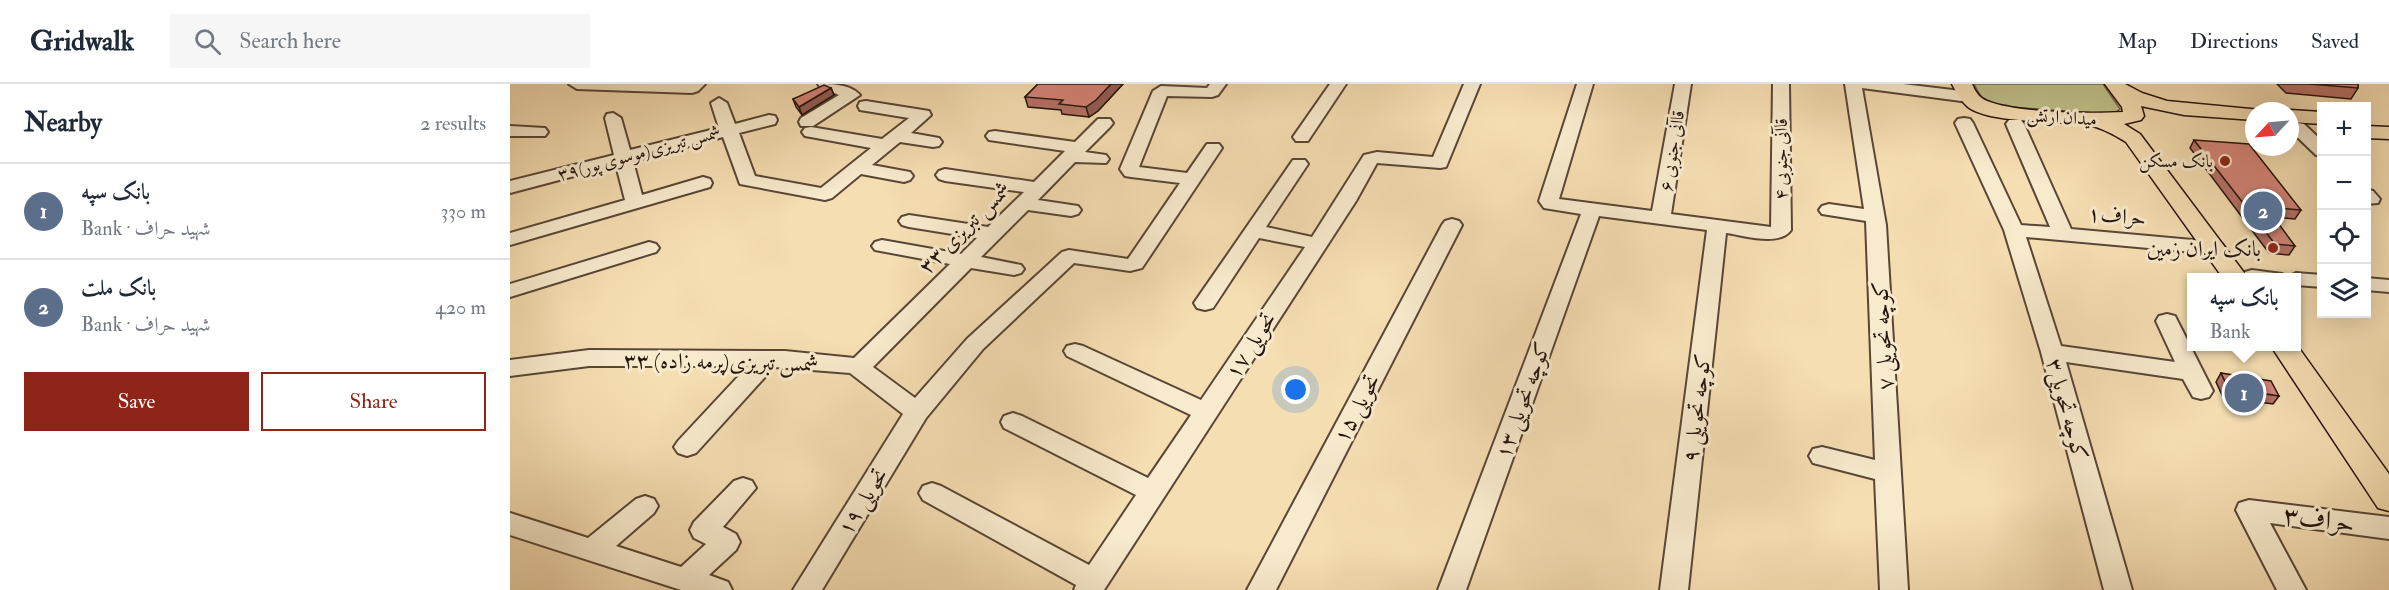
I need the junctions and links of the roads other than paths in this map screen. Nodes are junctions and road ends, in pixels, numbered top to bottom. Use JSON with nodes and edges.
{"nodes":[{"id":1,"x":577,"y":84,"type":"edge"},
{"id":2,"x":1338,"y":84,"type":"edge"},
{"id":3,"x":1472,"y":84,"type":"edge"},
{"id":4,"x":1585,"y":84,"type":"edge"},
{"id":5,"x":1683,"y":84,"type":"edge"},
{"id":6,"x":1781,"y":84,"type":"edge"},
{"id":7,"x":1853,"y":84,"type":"edge"},
{"id":8,"x":1864,"y":84,"type":"edge"},
{"id":9,"x":625,"y":85,"type":"edge"},
{"id":10,"x":694,"y":86,"type":"edge"},
{"id":11,"x":821,"y":87,"type":"edge"},
{"id":12,"x":2117,"y":87,"type":"edge"},
{"id":13,"x":1214,"y":88,"type":"edge"},
{"id":14,"x":1966,"y":91,"type":"edge"},
{"id":15,"x":719,"y":103,"type":"dead end"},
{"id":16,"x":866,"y":106,"type":"dead end"},
{"id":17,"x":2178,"y":114,"type":"junction"},
{"id":18,"x":2245,"y":114,"type":"edge"},
{"id":19,"x":2134,"y":116,"type":"junction"},
{"id":20,"x":613,"y":118,"type":"dead end"},
{"id":21,"x":2089,"y":119,"type":"junction"},
{"id":22,"x":2317,"y":119,"type":"edge"},
{"id":23,"x":769,"y":120,"type":"dead end"},
{"id":24,"x":2371,"y":121,"type":"edge"},
{"id":25,"x":1104,"y":123,"type":"dead end"},
{"id":26,"x":1964,"y":123,"type":"dead end"},
{"id":27,"x":2299,"y":123,"type":"edge"},
{"id":28,"x":2389,"y":123,"type":"edge"},
{"id":29,"x":2016,"y":124,"type":"dead end"},
{"id":30,"x":2245,"y":124,"type":"edge"},
{"id":31,"x":2299,"y":125,"type":"edge"},
{"id":32,"x":2317,"y":128,"type":"edge"},
{"id":33,"x":729,"y":129,"type":"junction"},
{"id":34,"x":2299,"y":130,"type":"edge"},
{"id":35,"x":510,"y":131,"type":"edge"},
{"id":36,"x":539,"y":132,"type":"dead end"},
{"id":37,"x":2371,"y":132,"type":"edge"},
{"id":38,"x":2389,"y":134,"type":"edge"},
{"id":39,"x":995,"y":136,"type":"dead end"},
{"id":40,"x":1302,"y":137,"type":"dead end"},
{"id":41,"x":891,"y":141,"type":"junction"},
{"id":42,"x":933,"y":142,"type":"dead end"},
{"id":43,"x":2317,"y":146,"type":"edge"},
{"id":44,"x":1213,"y":148,"type":"dead end"},
{"id":45,"x":1074,"y":152,"type":"junction"},
{"id":46,"x":623,"y":158,"type":"junction"},
{"id":47,"x":1100,"y":159,"type":"dead end"},
{"id":48,"x":1299,"y":164,"type":"dead end"},
{"id":49,"x":858,"y":168,"type":"junction"},
{"id":50,"x":2164,"y":169,"type":"junction"},
{"id":51,"x":945,"y":175,"type":"dead end"},
{"id":52,"x":904,"y":176,"type":"dead end"},
{"id":53,"x":1184,"y":178,"type":"dead end"},
{"id":54,"x":703,"y":183,"type":"dead end"},
{"id":55,"x":510,"y":188,"type":"edge"},
{"id":56,"x":1036,"y":188,"type":"junction"},
{"id":57,"x":635,"y":203,"type":"junction"},
{"id":58,"x":1022,"y":203,"type":"junction"},
{"id":59,"x":1071,"y":210,"type":"dead end"},
{"id":60,"x":1592,"y":210,"type":"junction"},
{"id":61,"x":1829,"y":210,"type":"dead end"},
{"id":62,"x":1875,"y":216,"type":"junction"},
{"id":63,"x":1660,"y":218,"type":"junction"},
{"id":64,"x":909,"y":221,"type":"dead end"},
{"id":65,"x":1452,"y":225,"type":"dead end"},
{"id":66,"x":1718,"y":225,"type":"junction"},
{"id":67,"x":2014,"y":230,"type":"junction"},
{"id":68,"x":1255,"y":231,"type":"junction"},
{"id":69,"x":992,"y":234,"type":"junction"},
{"id":70,"x":2063,"y":234,"type":"junction"},
{"id":71,"x":510,"y":239,"type":"edge"},
{"id":72,"x":1317,"y":244,"type":"junction"},
{"id":73,"x":882,"y":246,"type":"dead end"},
{"id":74,"x":649,"y":248,"type":"dead end"},
{"id":75,"x":2216,"y":248,"type":"junction"},
{"id":76,"x":965,"y":261,"type":"junction"},
{"id":77,"x":1014,"y":269,"type":"dead end"},
{"id":78,"x":2243,"y":273,"type":"edge"},
{"id":79,"x":2244,"y":273,"type":"edge"},
{"id":80,"x":2301,"y":279,"type":"edge"},
{"id":81,"x":2317,"y":281,"type":"edge"},
{"id":82,"x":2371,"y":284,"type":"edge"},
{"id":83,"x":2389,"y":286,"type":"edge"},
{"id":84,"x":510,"y":291,"type":"edge"},
{"id":85,"x":1205,"y":303,"type":"dead end"},
{"id":86,"x":2167,"y":321,"type":"dead end"},
{"id":87,"x":2301,"y":345,"type":"edge"},
{"id":88,"x":1075,"y":351,"type":"dead end"},
{"id":89,"x":2286,"y":351,"type":"edge"},
{"id":90,"x":2052,"y":352,"type":"junction"},
{"id":91,"x":768,"y":359,"type":"junction"},
{"id":92,"x":860,"y":366,"type":"junction"},
{"id":93,"x":510,"y":368,"type":"edge"},
{"id":94,"x":1206,"y":411,"type":"junction"},
{"id":95,"x":917,"y":412,"type":"junction"},
{"id":96,"x":1013,"y":422,"type":"dead end"},
{"id":97,"x":687,"y":447,"type":"dead end"},
{"id":98,"x":1821,"y":456,"type":"dead end"},
{"id":99,"x":2389,"y":468,"type":"edge"},
{"id":100,"x":1888,"y":473,"type":"junction"},
{"id":101,"x":743,"y":488,"type":"dead end"},
{"id":102,"x":1153,"y":492,"type":"junction"},
{"id":103,"x":933,"y":493,"type":"dead end"},
{"id":104,"x":2389,"y":499,"type":"edge"},
{"id":105,"x":645,"y":506,"type":"dead end"},
{"id":106,"x":510,"y":524,"type":"edge"},
{"id":107,"x":2389,"y":528,"type":"edge"},
{"id":108,"x":593,"y":550,"type":"junction"},
{"id":109,"x":695,"y":585,"type":"edge"},
{"id":110,"x":1091,"y":586,"type":"edge"},
{"id":111,"x":807,"y":590,"type":"edge"},
{"id":112,"x":1261,"y":590,"type":"edge"},
{"id":113,"x":1452,"y":590,"type":"edge"},
{"id":114,"x":1674,"y":590,"type":"edge"},
{"id":115,"x":1894,"y":590,"type":"edge"},
{"id":116,"x":2118,"y":590,"type":"edge"},
{"id":117,"x":2292,"y":590,"type":"edge"}],
"edges":[{"from":1,"to":9,"type":"street"},
{"from":2,"to":40,"type":"street"},
{"from":3,"to":72,"type":"street","name":"تحویلی ۱۷"},
{"from":4,"to":60,"type":"street"},
{"from":5,"to":63,"type":"street","name":"قاآنی جنوبی ۶"},
{"from":6,"to":66,"type":"street","name":"قاآنی جنوبی ۴"},
{"from":7,"to":62,"type":"street","name":"کوچه تحویلی ۷"},
{"from":8,"to":14,"type":"street"},
{"from":9,"to":10,"type":"street"},
{"from":11,"to":41,"type":"street"},
{"from":12,"to":17,"type":"main road"},
{"from":12,"to":19,"type":"main road","name":"میدان ارتش"},
{"from":13,"to":53,"type":"street"},
{"from":14,"to":21,"type":"main road","name":"میدان ارتش"},
{"from":15,"to":33,"type":"street"},
{"from":16,"to":41,"type":"street"},
{"from":17,"to":18,"type":"main road"},
{"from":17,"to":19,"type":"main road"},
{"from":17,"to":30,"type":"main road"},
{"from":19,"to":21,"type":"main road","name":"میدان ارتش"},
{"from":19,"to":50,"type":"main road"},
{"from":20,"to":46,"type":"street"},
{"from":21,"to":50,"type":"main road"},
{"from":22,"to":27,"type":"main road"},
{"from":23,"to":33,"type":"street","name":"شمس تبریزی(موسوی پور)۳۹"},
{"from":24,"to":28,"type":"main road"},
{"from":25,"to":45,"type":"street","name":"شمس تبریزی ۳۳"},
{"from":26,"to":67,"type":"street","name":"کوچه تحویلی۳"},
{"from":29,"to":70,"type":"street"},
{"from":31,"to":32,"type":"main road"},
{"from":33,"to":46,"type":"street","name":"شمس تبریزی(موسوی پور)۳۹"},
{"from":33,"to":49,"type":"street"},
{"from":34,"to":43,"type":"street"},
{"from":35,"to":36,"type":"street"},
{"from":37,"to":38,"type":"main road"},
{"from":39,"to":45,"type":"street"},
{"from":41,"to":42,"type":"street"},
{"from":41,"to":49,"type":"street"},
{"from":44,"to":95,"type":"street","name":"تحویلی ۱۹"},
{"from":45,"to":47,"type":"street"},
{"from":45,"to":56,"type":"street","name":"شمس تبریزی ۳۳"},
{"from":46,"to":55,"type":"street","name":"شمس تبریزی(موسوی پور)۳۹"},
{"from":46,"to":57,"type":"street"},
{"from":48,"to":68,"type":"street"},
{"from":49,"to":52,"type":"street"},
{"from":50,"to":75,"type":"main road"},
{"from":50,"to":79,"type":"main road"},
{"from":51,"to":56,"type":"street"},
{"from":54,"to":57,"type":"street"},
{"from":56,"to":58,"type":"street","name":"شمس تبریزی ۳۳"},
{"from":57,"to":71,"type":"street"},
{"from":58,"to":59,"type":"street"},
{"from":58,"to":69,"type":"street","name":"شمس تبریزی ۳۳"},
{"from":60,"to":63,"type":"street"},
{"from":60,"to":113,"type":"street","name":"کوچه تحویلی ۱۳"},
{"from":61,"to":62,"type":"street"},
{"from":62,"to":100,"type":"street","name":"کوچه تحویلی ۷"},
{"from":63,"to":66,"type":"street"},
{"from":64,"to":69,"type":"street"},
{"from":65,"to":112,"type":"street","name":"تحویلی ۱۵"},
{"from":66,"to":114,"type":"street","name":"کوچه تحویلی ۹"},
{"from":67,"to":70,"type":"street","name":"حراف۱"},
{"from":67,"to":90,"type":"street","name":"کوچه تحویلی۳"},
{"from":68,"to":72,"type":"street"},
{"from":68,"to":85,"type":"street"},
{"from":69,"to":76,"type":"street","name":"شمس تبریزی ۳۳"},
{"from":70,"to":75,"type":"street","name":"حراف۱"},
{"from":72,"to":94,"type":"street","name":"تحویلی ۱۷"},
{"from":73,"to":76,"type":"street"},
{"from":74,"to":84,"type":"street"},
{"from":75,"to":78,"type":"main road"},
{"from":76,"to":77,"type":"street"},
{"from":76,"to":92,"type":"street","name":"شمس تبریزی ۳۳"},
{"from":80,"to":81,"type":"street"},
{"from":82,"to":83,"type":"street"},
{"from":86,"to":90,"type":"street"},
{"from":87,"to":99,"type":"main road"},
{"from":88,"to":94,"type":"street"},
{"from":89,"to":104,"type":"main road"},
{"from":90,"to":116,"type":"street","name":"کوچه تحویلی۳"},
{"from":91,"to":92,"type":"street","name":"۳۳ شمس تبریزی(پرمه زاده)"},
{"from":91,"to":93,"type":"street","name":"۳۳ شمس تبریزی(پرمه زاده)"},
{"from":91,"to":97,"type":"street"},
{"from":92,"to":95,"type":"street"},
{"from":94,"to":102,"type":"street","name":"تحویلی ۱۷"},
{"from":95,"to":111,"type":"street","name":"تحویلی ۱۹"},
{"from":96,"to":102,"type":"street"},
{"from":98,"to":100,"type":"street"},
{"from":100,"to":115,"type":"street","name":"کوچه تحویلی ۷"},
{"from":101,"to":109,"type":"street"},
{"from":102,"to":110,"type":"street","name":"تحویلی ۱۷"},
{"from":103,"to":110,"type":"street"},
{"from":105,"to":108,"type":"street"},
{"from":106,"to":108,"type":"street"},
{"from":107,"to":117,"type":"street","name":"۳حراف"},
{"from":108,"to":109,"type":"street"}]}
